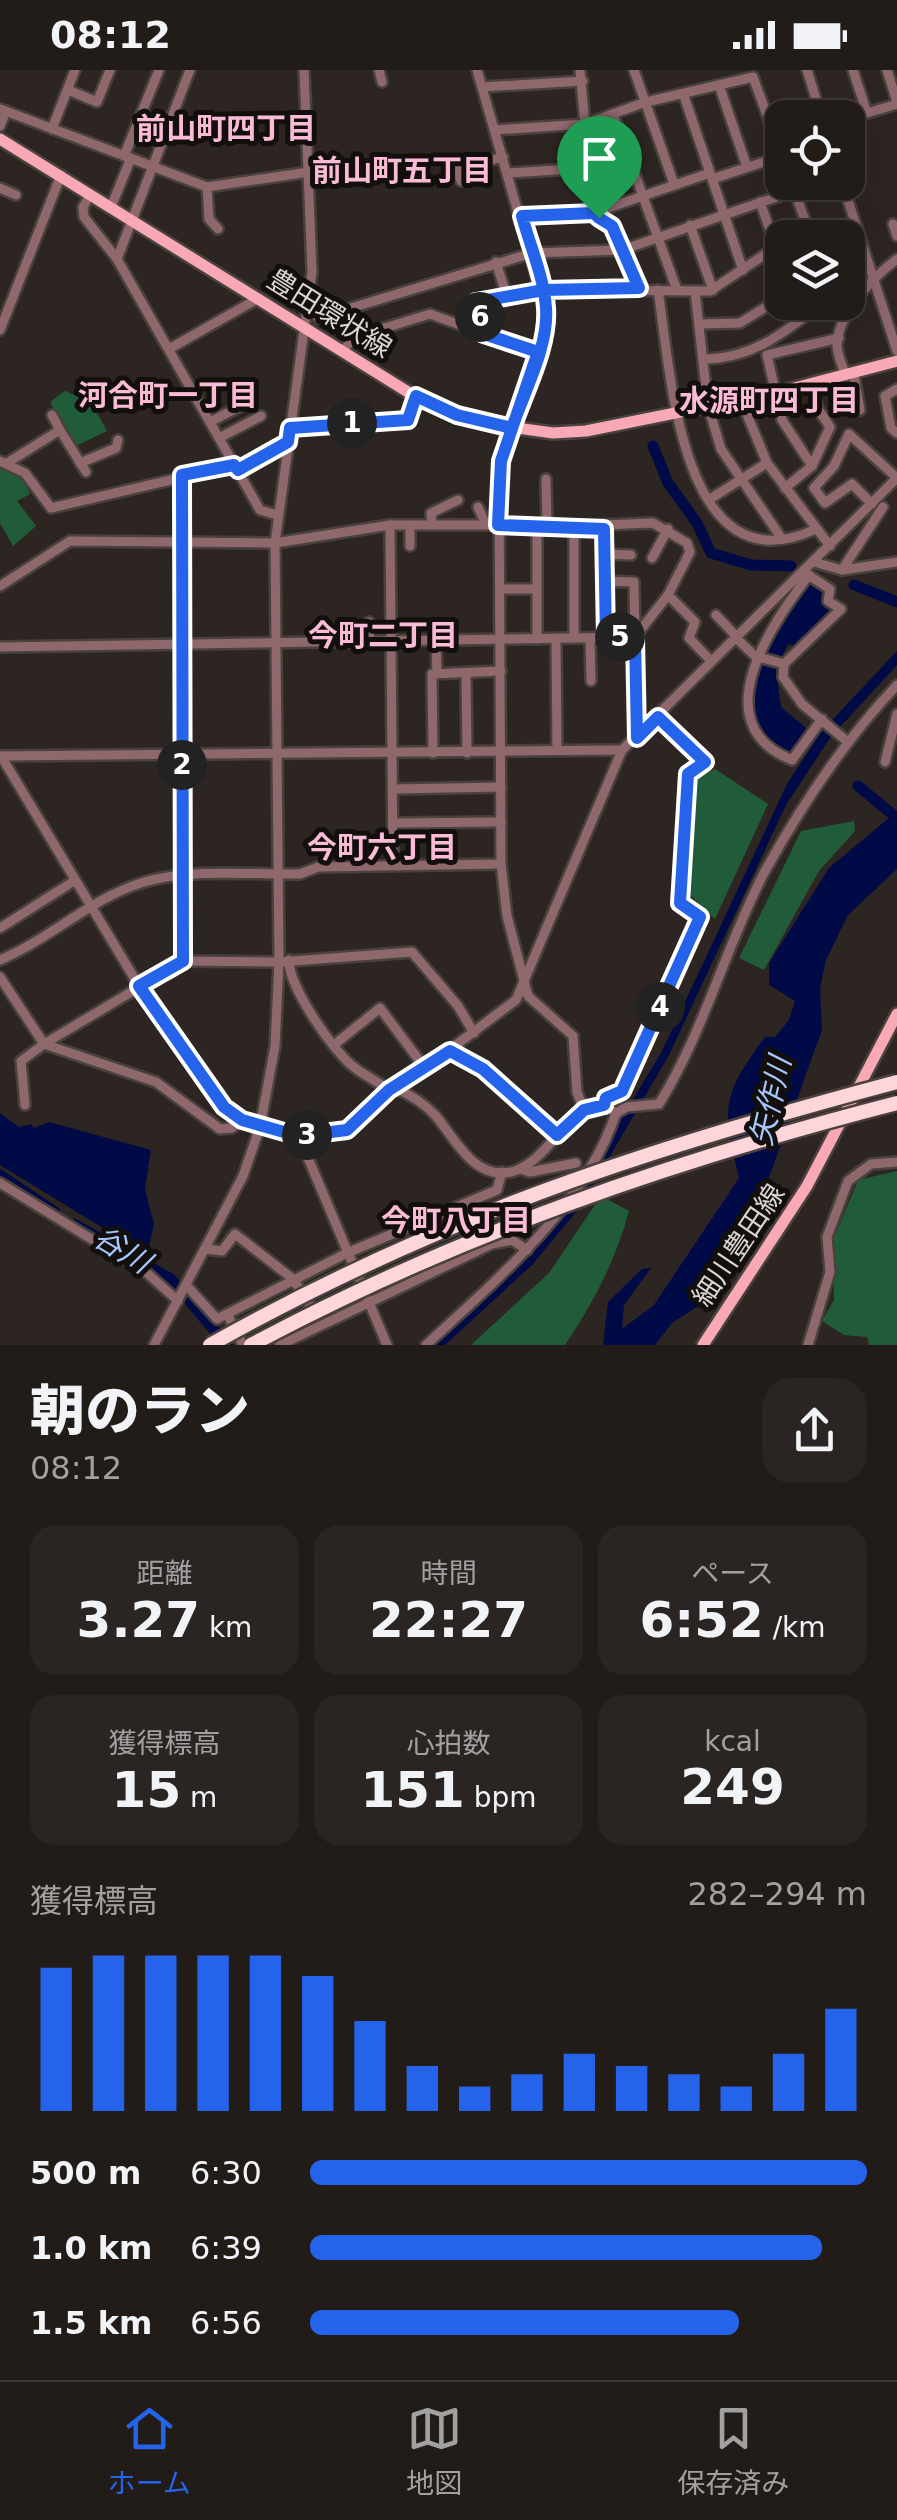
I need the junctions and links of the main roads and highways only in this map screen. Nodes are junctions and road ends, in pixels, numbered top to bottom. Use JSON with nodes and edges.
{"nodes":[{"id":1,"x":0,"y":139,"type":"edge"},
{"id":2,"x":897,"y":361,"type":"edge"},
{"id":3,"x":897,"y":1014,"type":"edge"},
{"id":4,"x":897,"y":1082,"type":"edge"},
{"id":5,"x":897,"y":1104,"type":"edge"},
{"id":6,"x":210,"y":1345,"type":"edge"},
{"id":7,"x":251,"y":1345,"type":"edge"},
{"id":8,"x":703,"y":1345,"type":"edge"}],
"edges":[{"from":1,"to":2,"type":"main road","name":"豊田環状線"},
{"from":3,"to":8,"type":"main road","name":"細川豊田線"},
{"from":4,"to":6,"type":"highway","bridge":true},
{"from":5,"to":7,"type":"highway","bridge":true}]}
